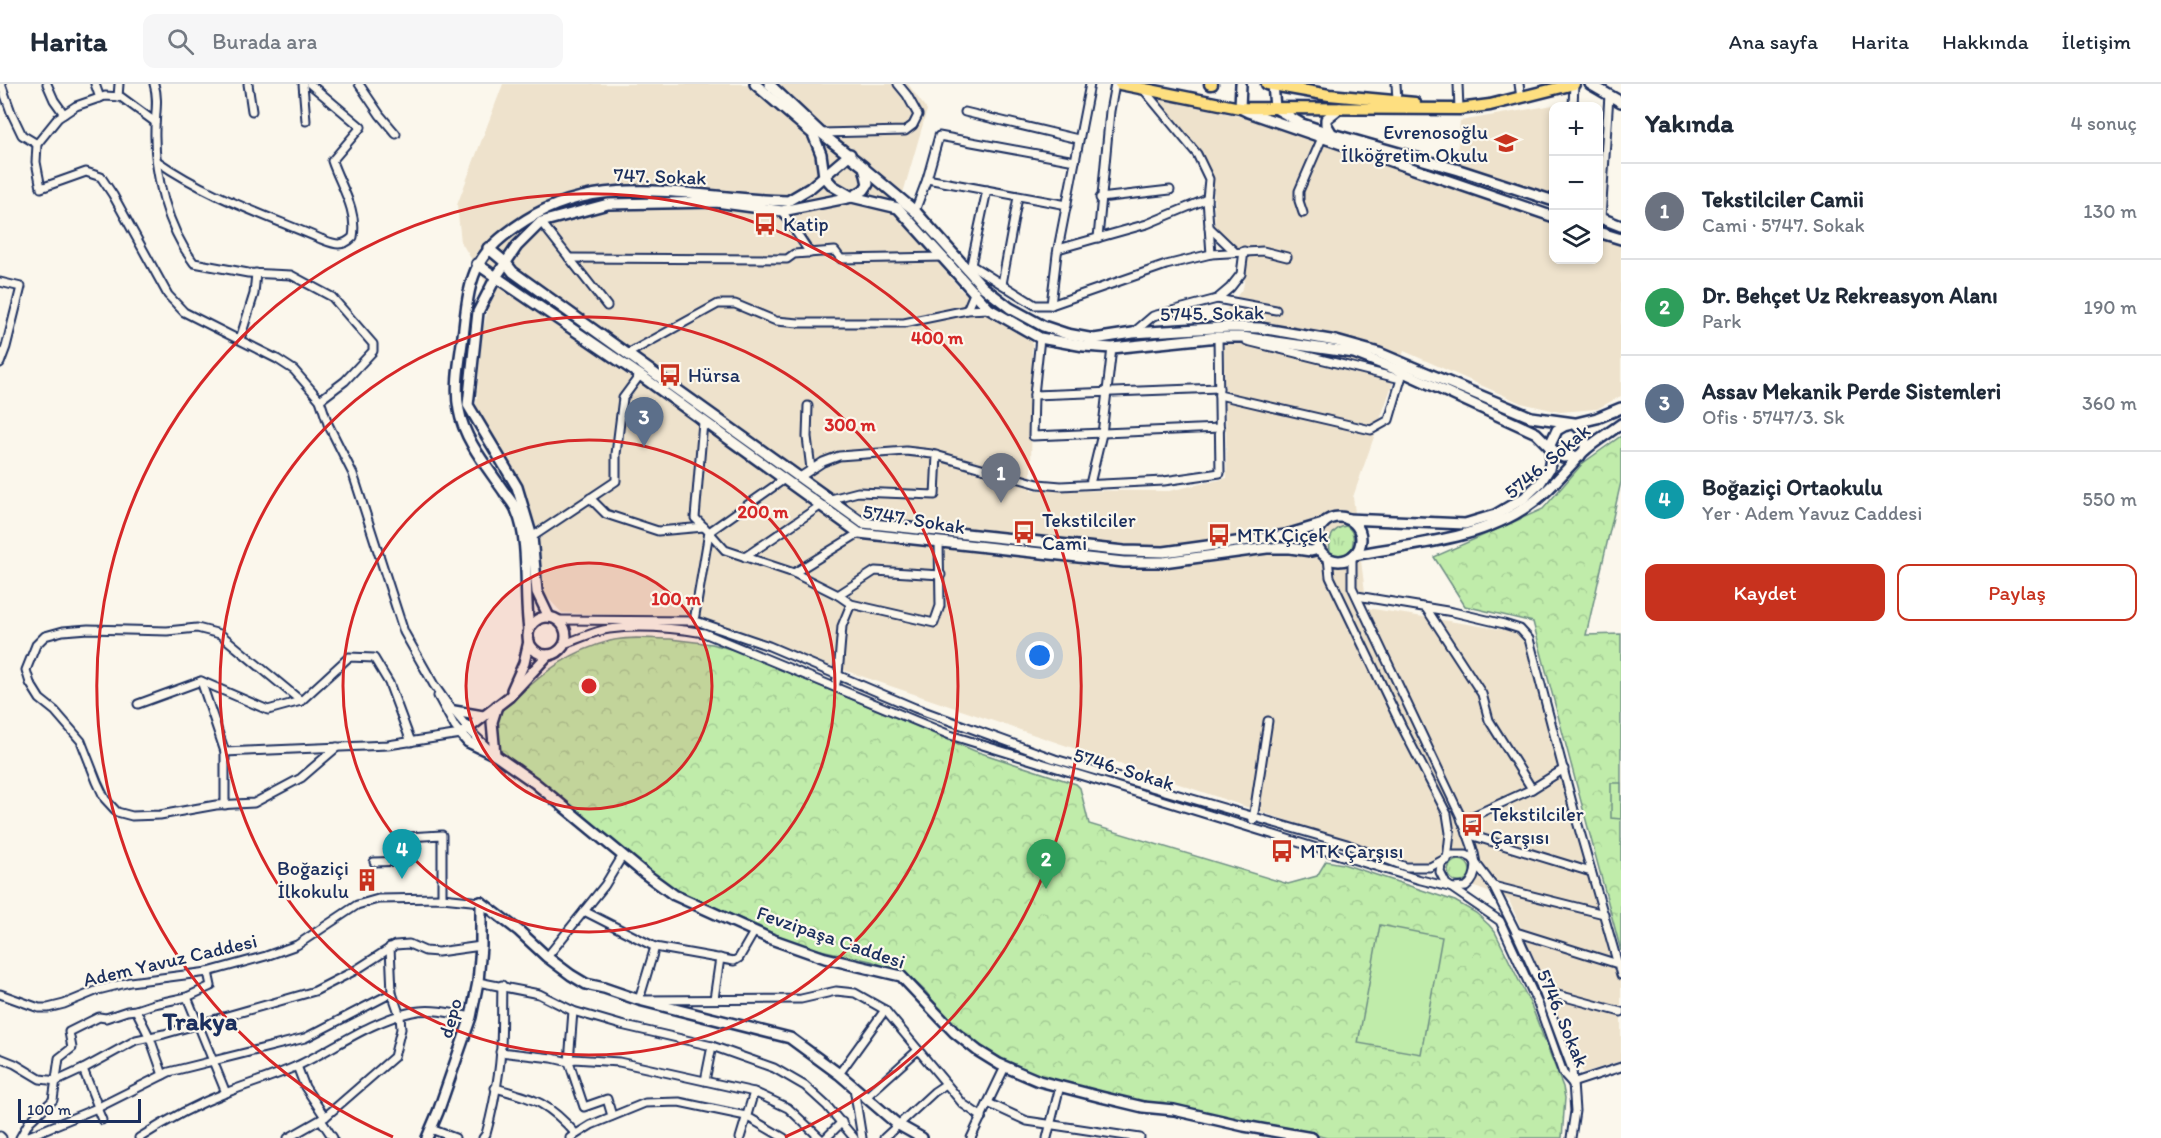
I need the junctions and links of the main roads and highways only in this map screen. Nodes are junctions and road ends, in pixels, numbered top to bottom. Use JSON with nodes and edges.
{"nodes":[{"id":1,"x":754,"y":84,"type":"edge"},
{"id":2,"x":769,"y":84,"type":"edge"},
{"id":3,"x":1120,"y":84,"type":"edge"},
{"id":4,"x":1241,"y":84,"type":"edge"},
{"id":5,"x":1267,"y":84,"type":"edge"},
{"id":6,"x":1274,"y":84,"type":"edge"},
{"id":7,"x":1570,"y":84,"type":"edge"},
{"id":8,"x":1590,"y":84,"type":"edge"},
{"id":9,"x":1621,"y":102,"type":"edge"},
{"id":10,"x":1240,"y":108,"type":"junction"},
{"id":11,"x":1275,"y":108,"type":"junction"},
{"id":12,"x":1341,"y":108,"type":"junction"},
{"id":13,"x":1460,"y":109,"type":"junction"},
{"id":14,"x":1327,"y":136,"type":"junction"},
{"id":15,"x":850,"y":154,"type":"junction"},
{"id":16,"x":866,"y":170,"type":"junction"},
{"id":17,"x":824,"y":176,"type":"junction"},
{"id":18,"x":852,"y":197,"type":"junction"},
{"id":19,"x":1549,"y":199,"type":"edge"},
{"id":20,"x":1549,"y":215,"type":"edge"},
{"id":21,"x":1603,"y":220,"type":"edge"},
{"id":22,"x":1621,"y":226,"type":"edge"},
{"id":23,"x":1603,"y":233,"type":"edge"},
{"id":24,"x":1621,"y":239,"type":"edge"},
{"id":25,"x":488,"y":248,"type":"junction"},
{"id":26,"x":506,"y":262,"type":"junction"},
{"id":27,"x":477,"y":264,"type":"junction"},
{"id":28,"x":496,"y":277,"type":"junction"},
{"id":29,"x":1621,"y":408,"type":"edge"},
{"id":30,"x":1574,"y":423,"type":"junction"},
{"id":31,"x":1621,"y":424,"type":"edge"},
{"id":32,"x":1550,"y":445,"type":"junction"},
{"id":33,"x":1582,"y":453,"type":"junction"},
{"id":34,"x":1347,"y":519,"type":"junction"},
{"id":35,"x":1323,"y":524,"type":"junction"},
{"id":36,"x":1319,"y":549,"type":"junction"},
{"id":37,"x":1353,"y":556,"type":"junction"},
{"id":38,"x":554,"y":618,"type":"junction"},
{"id":39,"x":530,"y":629,"type":"junction"},
{"id":40,"x":529,"y":642,"type":"junction"},
{"id":41,"x":549,"y":655,"type":"junction"},
{"id":42,"x":508,"y":697,"type":"junction"},
{"id":43,"x":497,"y":706,"type":"junction"},
{"id":44,"x":454,"y":711,"type":"road end"},
{"id":45,"x":483,"y":716,"type":"junction"},
{"id":46,"x":495,"y":755,"type":"junction"},
{"id":47,"x":429,"y":1134,"type":"edge"},
{"id":48,"x":922,"y":1138,"type":"edge"},
{"id":49,"x":1312,"y":1138,"type":"edge"}],
"edges":[{"from":1,"to":17,"type":"main road"},
{"from":2,"to":15,"type":"main road","name":"5745. Sokak"},
{"from":3,"to":10,"type":"main road"},
{"from":4,"to":10,"type":"main road"},
{"from":5,"to":6,"type":"main road"},
{"from":6,"to":11,"type":"main road"},
{"from":6,"to":13,"type":"main road"},
{"from":7,"to":13,"type":"main road"},
{"from":8,"to":9,"type":"main road"},
{"from":10,"to":11,"type":"main road"},
{"from":10,"to":14,"type":"main road"},
{"from":11,"to":12,"type":"main road"},
{"from":11,"to":14,"type":"main road"},
{"from":12,"to":13,"type":"main road"},
{"from":12,"to":14,"type":"main road"},
{"from":14,"to":19,"type":"main road"},
{"from":14,"to":20,"type":"main road"},
{"from":15,"to":16,"type":"main road","name":"5745. Sokak"},
{"from":15,"to":17,"type":"main road","name":"747. Sokak"},
{"from":16,"to":18,"type":"main road"},
{"from":16,"to":30,"type":"main road","name":"5745. Sokak"},
{"from":17,"to":18,"type":"main road"},
{"from":17,"to":25,"type":"main road","name":"747. Sokak"},
{"from":18,"to":26,"type":"main road","name":"747. Sokak"},
{"from":18,"to":32,"type":"main road","name":"5745. Sokak"},
{"from":21,"to":22,"type":"main road"},
{"from":23,"to":24,"type":"main road"},
{"from":25,"to":26,"type":"main road","name":"5747. Sokak"},
{"from":25,"to":27,"type":"main road","name":"747. Sokak"},
{"from":26,"to":28,"type":"main road","name":"747. Sokak"},
{"from":26,"to":35,"type":"main road","name":"5747. Sokak"},
{"from":27,"to":28,"type":"main road","name":"5747. Sokak"},
{"from":27,"to":39,"type":"main road"},
{"from":28,"to":36,"type":"main road","name":"5747. Sokak"},
{"from":28,"to":38,"type":"main road","name":"747. Sokak"},
{"from":29,"to":30,"type":"main road","name":"5746. Sokak"},
{"from":30,"to":32,"type":"main road","name":"5746. Sokak"},
{"from":30,"to":33,"type":"main road"},
{"from":31,"to":33,"type":"main road","name":"5746. Sokak"},
{"from":32,"to":33,"type":"main road","name":"5745. Sokak"},
{"from":32,"to":34,"type":"main road","name":"5746. Sokak"},
{"from":33,"to":37,"type":"main road","name":"5746. Sokak"},
{"from":34,"to":35,"type":"main road","name":"5746. Sokak"},
{"from":34,"to":37,"type":"main road","name":"5746. Sokak"},
{"from":35,"to":36,"type":"main road"},
{"from":36,"to":37,"type":"main road","name":"5746. Sokak"},
{"from":38,"to":39,"type":"main road"},
{"from":38,"to":41,"type":"main road"},
{"from":39,"to":40,"type":"main road"},
{"from":40,"to":41,"type":"main road"},
{"from":40,"to":42,"type":"main road"},
{"from":41,"to":42,"type":"main road"},
{"from":42,"to":43,"type":"main road"},
{"from":43,"to":45,"type":"main road"},
{"from":43,"to":46,"type":"main road"},
{"from":44,"to":45,"type":"main road"},
{"from":45,"to":46,"type":"main road","name":"Fevzipaşa Caddesi"},
{"from":46,"to":49,"type":"main road","name":"Fevzipaşa Caddesi"},
{"from":47,"to":48,"type":"main road","name":"depo"}]}
